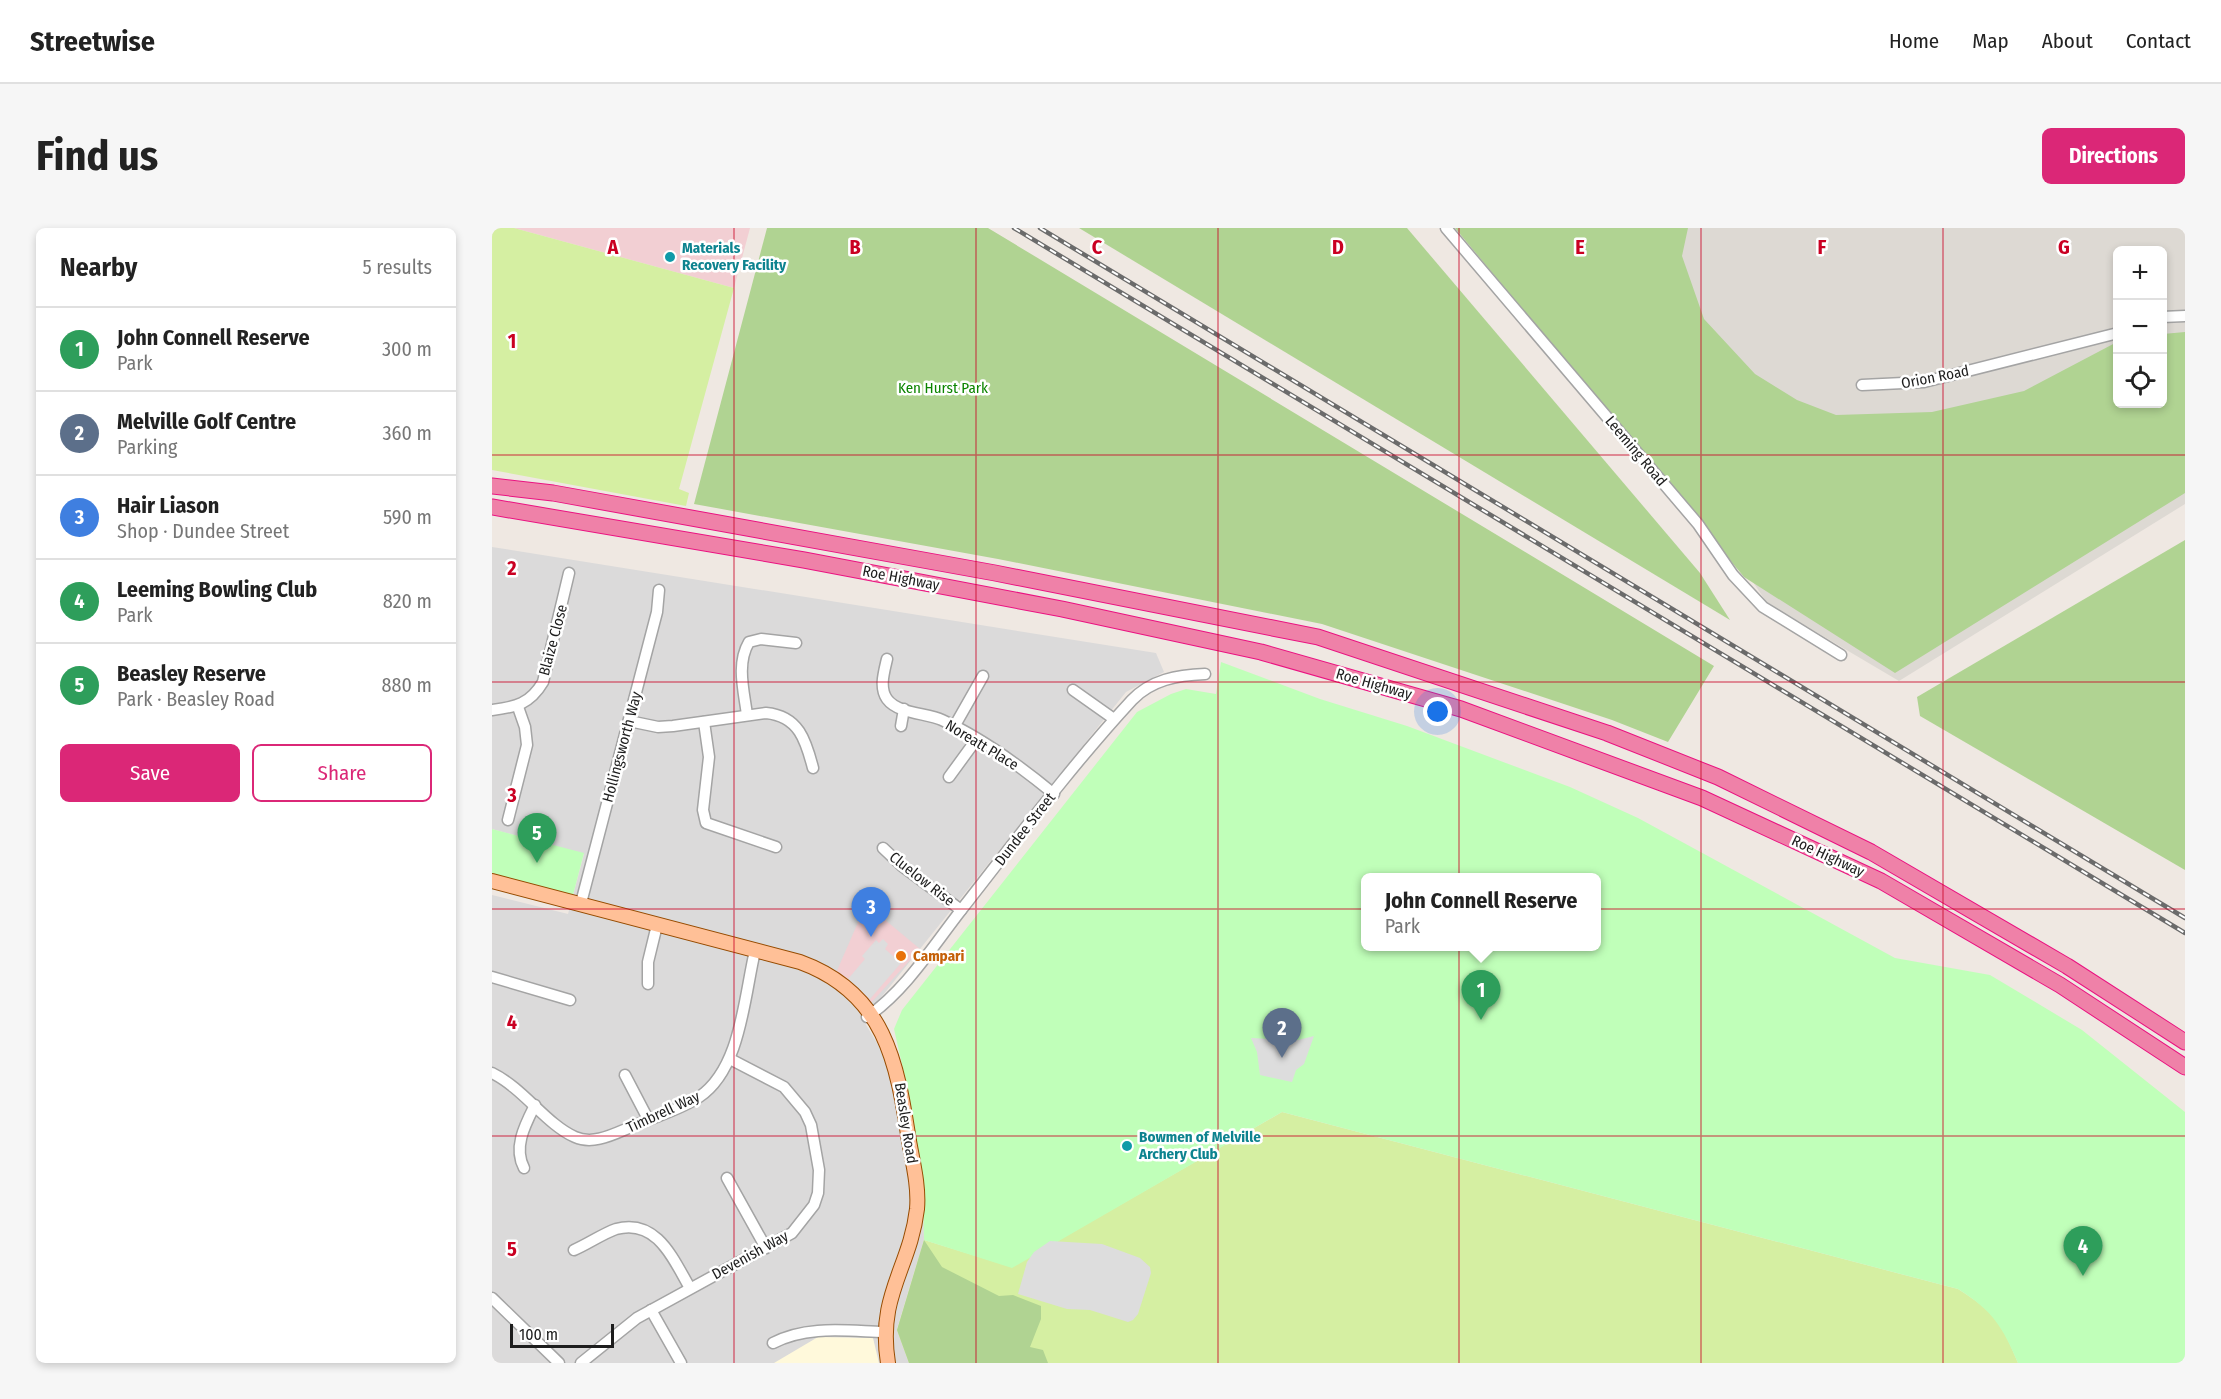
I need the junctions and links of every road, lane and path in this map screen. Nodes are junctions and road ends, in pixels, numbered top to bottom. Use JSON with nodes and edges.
{"nodes":[{"id":1,"x":1446,"y":228,"type":"edge"},
{"id":2,"x":2185,"y":316,"type":"edge"},
{"id":3,"x":2167,"y":317,"type":"edge"},
{"id":4,"x":2185,"y":323,"type":"edge"},
{"id":5,"x":2167,"y":324,"type":"edge"},
{"id":6,"x":2113,"y":328,"type":"edge"},
{"id":7,"x":2113,"y":334,"type":"edge"},
{"id":8,"x":2006,"y":361,"type":"junction"},
{"id":9,"x":1862,"y":385,"type":"dead end"},
{"id":10,"x":492,"y":480,"type":"edge"},
{"id":11,"x":492,"y":486,"type":"edge"},
{"id":12,"x":553,"y":493,"type":"junction"},
{"id":13,"x":492,"y":507,"type":"edge"},
{"id":14,"x":569,"y":573,"type":"dead end"},
{"id":15,"x":659,"y":590,"type":"dead end"},
{"id":16,"x":796,"y":643,"type":"dead end"},
{"id":17,"x":1841,"y":655,"type":"dead end"},
{"id":18,"x":887,"y":659,"type":"dead end"},
{"id":19,"x":1205,"y":674,"type":"dead end"},
{"id":20,"x":983,"y":676,"type":"dead end"},
{"id":21,"x":1073,"y":690,"type":"dead end"},
{"id":22,"x":518,"y":707,"type":"junction"},
{"id":23,"x":904,"y":709,"type":"junction"},
{"id":24,"x":492,"y":710,"type":"edge"},
{"id":25,"x":747,"y":715,"type":"junction"},
{"id":26,"x":1114,"y":719,"type":"junction"},
{"id":27,"x":629,"y":721,"type":"junction"},
{"id":28,"x":704,"y":722,"type":"junction"},
{"id":29,"x":901,"y":726,"type":"dead end"},
{"id":30,"x":954,"y":727,"type":"junction"},
{"id":31,"x":976,"y":740,"type":"junction"},
{"id":32,"x":813,"y":768,"type":"dead end"},
{"id":33,"x":949,"y":777,"type":"dead end"},
{"id":34,"x":1054,"y":794,"type":"junction"},
{"id":35,"x":508,"y":820,"type":"dead end"},
{"id":36,"x":776,"y":847,"type":"dead end"},
{"id":37,"x":883,"y":848,"type":"dead end"},
{"id":38,"x":492,"y":881,"type":"edge"},
{"id":39,"x":581,"y":903,"type":"junction"},
{"id":40,"x":961,"y":910,"type":"junction"},
{"id":41,"x":657,"y":925,"type":"junction"},
{"id":42,"x":758,"y":952,"type":"junction"},
{"id":43,"x":492,"y":977,"type":"edge"},
{"id":44,"x":648,"y":984,"type":"dead end"},
{"id":45,"x":570,"y":1000,"type":"dead end"},
{"id":46,"x":869,"y":1016,"type":"junction"},
{"id":47,"x":2185,"y":1042,"type":"edge"},
{"id":48,"x":730,"y":1059,"type":"junction"},
{"id":49,"x":2185,"y":1067,"type":"edge"},
{"id":50,"x":492,"y":1073,"type":"edge"},
{"id":51,"x":625,"y":1075,"type":"dead end"},
{"id":52,"x":535,"y":1105,"type":"junction"},
{"id":53,"x":648,"y":1119,"type":"junction"},
{"id":54,"x":524,"y":1168,"type":"dead end"},
{"id":55,"x":727,"y":1178,"type":"dead end"},
{"id":56,"x":766,"y":1248,"type":"junction"},
{"id":57,"x":574,"y":1250,"type":"dead end"},
{"id":58,"x":690,"y":1288,"type":"junction"},
{"id":59,"x":492,"y":1298,"type":"edge"},
{"id":60,"x":651,"y":1310,"type":"junction"},
{"id":61,"x":882,"y":1332,"type":"junction"},
{"id":62,"x":773,"y":1343,"type":"dead end"},
{"id":63,"x":559,"y":1363,"type":"edge"},
{"id":64,"x":581,"y":1363,"type":"edge"},
{"id":65,"x":681,"y":1363,"type":"edge"},
{"id":66,"x":882,"y":1363,"type":"edge"},
{"id":67,"x":888,"y":1363,"type":"edge"}],
"edges":[{"from":1,"to":17,"type":"street","name":"Leeming Road"},
{"from":2,"to":3,"type":"street"},
{"from":4,"to":5,"type":"street"},
{"from":6,"to":8,"type":"street","name":"Orion Road"},
{"from":7,"to":8,"type":"street","name":"Orion Road"},
{"from":8,"to":9,"type":"street","name":"Orion Road"},
{"from":10,"to":12,"type":"highway"},
{"from":11,"to":12,"type":"highway","name":"Roe Highway"},
{"from":12,"to":47,"type":"highway","name":"Roe Highway"},
{"from":13,"to":49,"type":"highway","name":"Roe Highway"},
{"from":14,"to":22,"type":"street","name":"Blaize Close"},
{"from":15,"to":27,"type":"street","name":"Hollingsworth Way"},
{"from":16,"to":25,"type":"street"},
{"from":18,"to":23,"type":"street","name":"Noreatt Place"},
{"from":19,"to":26,"type":"street","name":"Dundee Street"},
{"from":20,"to":30,"type":"street"},
{"from":21,"to":26,"type":"street"},
{"from":22,"to":24,"type":"street"},
{"from":22,"to":35,"type":"street"},
{"from":23,"to":29,"type":"street"},
{"from":23,"to":30,"type":"street","name":"Noreatt Place"},
{"from":25,"to":28,"type":"street"},
{"from":25,"to":32,"type":"street"},
{"from":26,"to":34,"type":"street","name":"Dundee Street"},
{"from":27,"to":28,"type":"street"},
{"from":27,"to":39,"type":"street","name":"Hollingsworth Way"},
{"from":28,"to":36,"type":"street"},
{"from":30,"to":31,"type":"street","name":"Noreatt Place"},
{"from":31,"to":33,"type":"street"},
{"from":31,"to":34,"type":"street","name":"Noreatt Place"},
{"from":34,"to":40,"type":"street","name":"Dundee Street"},
{"from":37,"to":40,"type":"street","name":"Cluelow Rise"},
{"from":38,"to":39,"type":"main road","name":"Beasley Road"},
{"from":39,"to":41,"type":"main road","name":"Beasley Road"},
{"from":40,"to":46,"type":"street","name":"Dundee Street"},
{"from":41,"to":42,"type":"main road","name":"Beasley Road"},
{"from":41,"to":44,"type":"street"},
{"from":42,"to":46,"type":"main road","name":"Beasley Road"},
{"from":42,"to":48,"type":"street","name":"Timbrell Way"},
{"from":43,"to":45,"type":"street"},
{"from":46,"to":61,"type":"main road","name":"Beasley Road"},
{"from":48,"to":53,"type":"street","name":"Timbrell Way"},
{"from":48,"to":56,"type":"street","name":"Devenish Way"},
{"from":50,"to":52,"type":"street","name":"Timbrell Way"},
{"from":51,"to":53,"type":"street"},
{"from":52,"to":53,"type":"street","name":"Timbrell Way"},
{"from":52,"to":54,"type":"street"},
{"from":55,"to":56,"type":"street"},
{"from":56,"to":58,"type":"street","name":"Devenish Way"},
{"from":57,"to":58,"type":"street"},
{"from":58,"to":60,"type":"street","name":"Devenish Way"},
{"from":59,"to":63,"type":"street"},
{"from":60,"to":64,"type":"street","name":"Devenish Way"},
{"from":60,"to":65,"type":"street"},
{"from":61,"to":62,"type":"street"},
{"from":61,"to":66,"type":"main road","name":"Beasley Road"},
{"from":61,"to":67,"type":"main road","name":"Beasley Road"}]}
